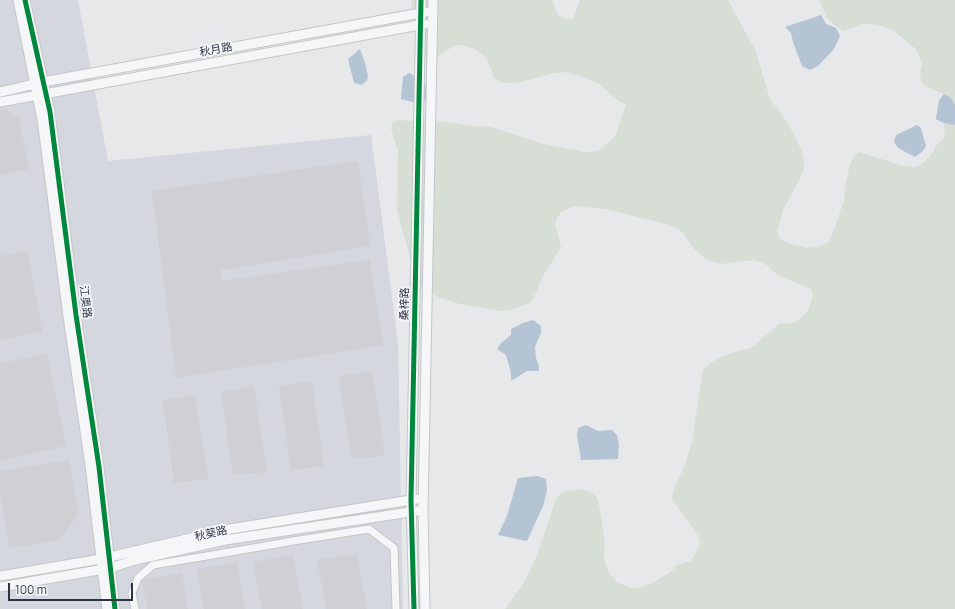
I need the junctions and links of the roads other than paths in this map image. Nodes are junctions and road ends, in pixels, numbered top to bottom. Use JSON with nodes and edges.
{"nodes":[{"id":1,"x":18,"y":0,"type":"edge"},
{"id":2,"x":25,"y":0,"type":"edge"},
{"id":3,"x":421,"y":0,"type":"edge"},
{"id":4,"x":433,"y":0,"type":"edge"},
{"id":5,"x":433,"y":10,"type":"junction"},
{"id":6,"x":421,"y":12,"type":"junction"},
{"id":7,"x":433,"y":23,"type":"junction"},
{"id":8,"x":421,"y":24,"type":"junction"},
{"id":9,"x":39,"y":83,"type":"junction"},
{"id":10,"x":0,"y":92,"type":"edge"},
{"id":11,"x":41,"y":94,"type":"junction"},
{"id":12,"x":0,"y":102,"type":"edge"},
{"id":13,"x":423,"y":498,"type":"junction"},
{"id":14,"x":411,"y":500,"type":"junction"},
{"id":15,"x":412,"y":511,"type":"junction"},
{"id":16,"x":423,"y":511,"type":"junction"},
{"id":17,"x":105,"y":558,"type":"junction"},
{"id":18,"x":106,"y":569,"type":"junction"},
{"id":19,"x":0,"y":576,"type":"edge"},
{"id":20,"x":0,"y":587,"type":"edge"},
{"id":21,"x":107,"y":609,"type":"edge"},
{"id":22,"x":115,"y":609,"type":"edge"},
{"id":23,"x":135,"y":609,"type":"edge"},
{"id":24,"x":396,"y":609,"type":"edge"},
{"id":25,"x":414,"y":609,"type":"edge"},
{"id":26,"x":425,"y":609,"type":"edge"}],
"edges":[{"from":1,"to":9,"type":"street","name":"江奥路"},
{"from":2,"to":9,"type":"street","name":"江奥路"},
{"from":3,"to":6,"type":"street","name":"桑梓路"},
{"from":4,"to":5,"type":"street","name":"桑梓路"},
{"from":5,"to":6,"type":"street","name":"秋月路"},
{"from":5,"to":7,"type":"street","name":"桑梓路"},
{"from":6,"to":8,"type":"street","name":"桑梓路"},
{"from":6,"to":9,"type":"street","name":"秋月路"},
{"from":7,"to":8,"type":"street","name":"秋月路"},
{"from":7,"to":13,"type":"street","name":"桑梓路"},
{"from":8,"to":11,"type":"street","name":"秋月路"},
{"from":8,"to":14,"type":"street","name":"桑梓路"},
{"from":9,"to":10,"type":"street","name":"秋月路"},
{"from":9,"to":11,"type":"street","name":"江奥路"},
{"from":11,"to":12,"type":"street","name":"秋月路"},
{"from":11,"to":17,"type":"street","name":"江奥路"},
{"from":13,"to":14,"type":"street","name":"秋葵路"},
{"from":13,"to":16,"type":"street","name":"桑梓路"},
{"from":14,"to":15,"type":"street","name":"桑梓路"},
{"from":14,"to":17,"type":"street","name":"秋葵路"},
{"from":15,"to":16,"type":"street","name":"秋葵路"},
{"from":15,"to":18,"type":"street","name":"秋葵路"},
{"from":15,"to":25,"type":"street","name":"桑梓路"},
{"from":16,"to":26,"type":"street","name":"桑梓路"},
{"from":17,"to":18,"type":"street","name":"江奥路"},
{"from":17,"to":19,"type":"street","name":"秋葵路"},
{"from":18,"to":20,"type":"street","name":"秋葵路"},
{"from":18,"to":21,"type":"street","name":"江奥路"},
{"from":18,"to":22,"type":"street","name":"江奥路"},
{"from":23,"to":24,"type":"street"}]}
